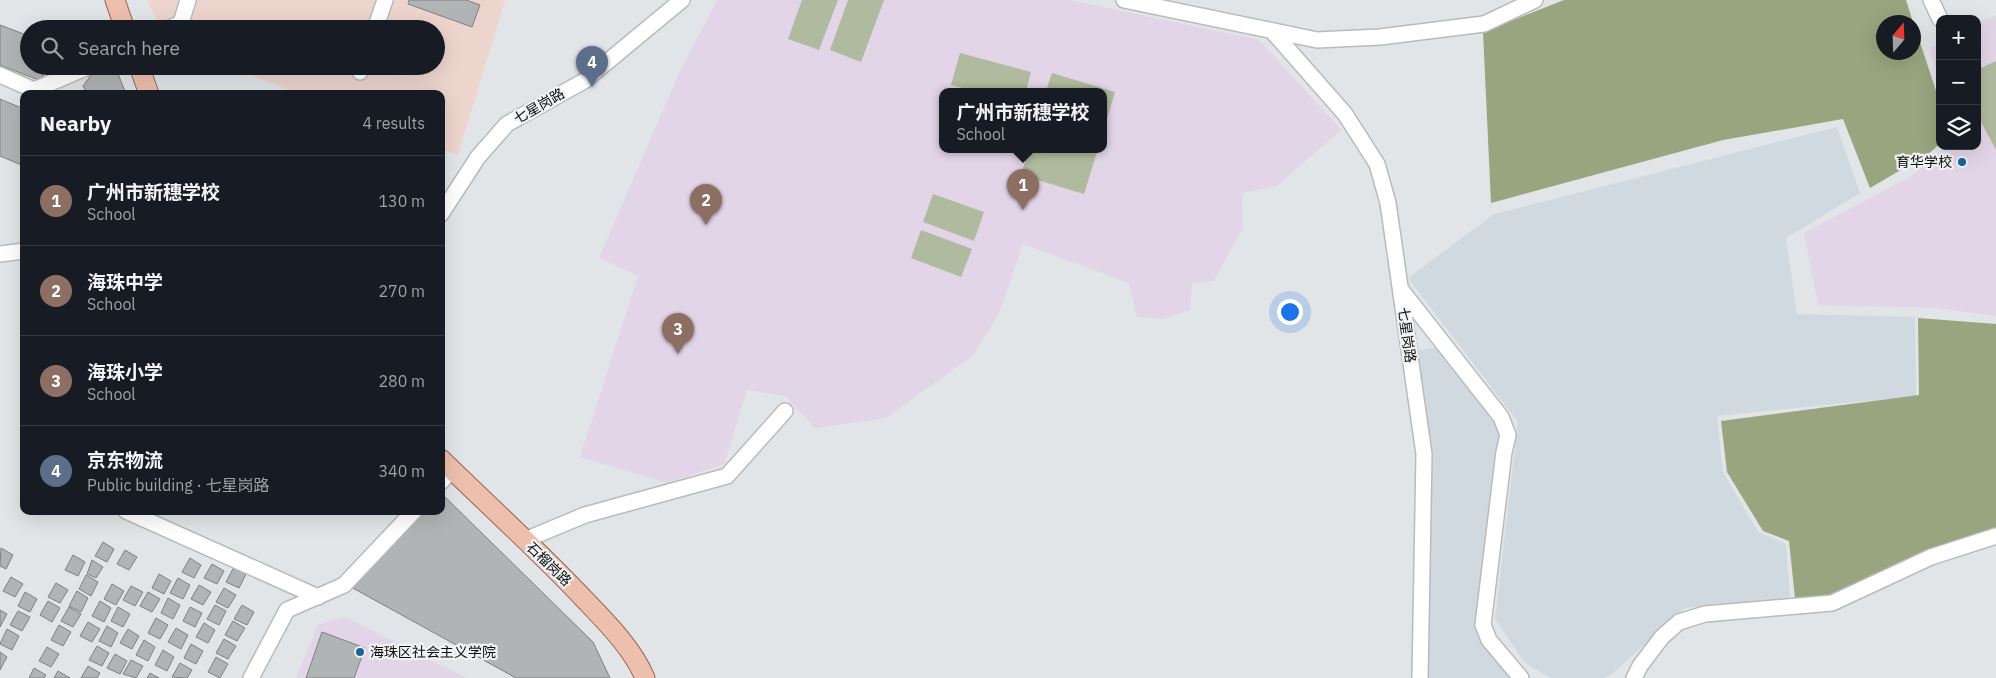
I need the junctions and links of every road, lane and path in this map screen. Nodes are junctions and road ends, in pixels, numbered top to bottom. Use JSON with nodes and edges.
{"nodes":[{"id":1,"x":115,"y":0,"type":"edge"},
{"id":2,"x":188,"y":0,"type":"edge"},
{"id":3,"x":385,"y":0,"type":"edge"},
{"id":4,"x":682,"y":0,"type":"edge"},
{"id":5,"x":1124,"y":0,"type":"edge"},
{"id":6,"x":1536,"y":0,"type":"edge"},
{"id":7,"x":1930,"y":0,"type":"edge"},
{"id":8,"x":1938,"y":15,"type":"edge"},
{"id":9,"x":122,"y":20,"type":"edge"},
{"id":10,"x":182,"y":20,"type":"edge"},
{"id":11,"x":378,"y":20,"type":"edge"},
{"id":12,"x":1272,"y":31,"type":"junction"},
{"id":13,"x":0,"y":75,"type":"edge"},
{"id":14,"x":69,"y":75,"type":"edge"},
{"id":15,"x":142,"y":75,"type":"edge"},
{"id":16,"x":34,"y":90,"type":"edge"},
{"id":17,"x":34,"y":90,"type":"edge"},
{"id":18,"x":148,"y":90,"type":"edge"},
{"id":19,"x":445,"y":208,"type":"edge"},
{"id":20,"x":20,"y":252,"type":"edge"},
{"id":21,"x":0,"y":254,"type":"edge"},
{"id":22,"x":1401,"y":290,"type":"junction"},
{"id":23,"x":784,"y":411,"type":"dead end"},
{"id":24,"x":445,"y":470,"type":"edge"},
{"id":25,"x":135,"y":515,"type":"edge"},
{"id":26,"x":410,"y":515,"type":"edge"},
{"id":27,"x":1996,"y":536,"type":"edge"},
{"id":28,"x":525,"y":540,"type":"junction"},
{"id":29,"x":318,"y":597,"type":"junction"},
{"id":30,"x":251,"y":678,"type":"edge"},
{"id":31,"x":645,"y":678,"type":"edge"},
{"id":32,"x":1420,"y":678,"type":"edge"},
{"id":33,"x":1521,"y":678,"type":"edge"},
{"id":34,"x":1634,"y":678,"type":"edge"}],
"edges":[{"from":1,"to":9,"type":"main road"},
{"from":2,"to":10,"type":"street"},
{"from":3,"to":11,"type":"street"},
{"from":4,"to":19,"type":"street","name":"七星岗路"},
{"from":5,"to":12,"type":"street"},
{"from":6,"to":12,"type":"street"},
{"from":7,"to":8,"type":"street"},
{"from":12,"to":22,"type":"street","name":"七星岗路"},
{"from":13,"to":17,"type":"street"},
{"from":14,"to":16,"type":"street"},
{"from":15,"to":18,"type":"main road"},
{"from":20,"to":21,"type":"street"},
{"from":22,"to":32,"type":"street","name":"七星岗路"},
{"from":22,"to":33,"type":"street"},
{"from":23,"to":28,"type":"street"},
{"from":24,"to":28,"type":"main road","name":"石榴岗路"},
{"from":25,"to":29,"type":"street"},
{"from":26,"to":29,"type":"street"},
{"from":27,"to":34,"type":"street"},
{"from":28,"to":31,"type":"main road","name":"石榴岗路"},
{"from":29,"to":30,"type":"street"}]}
